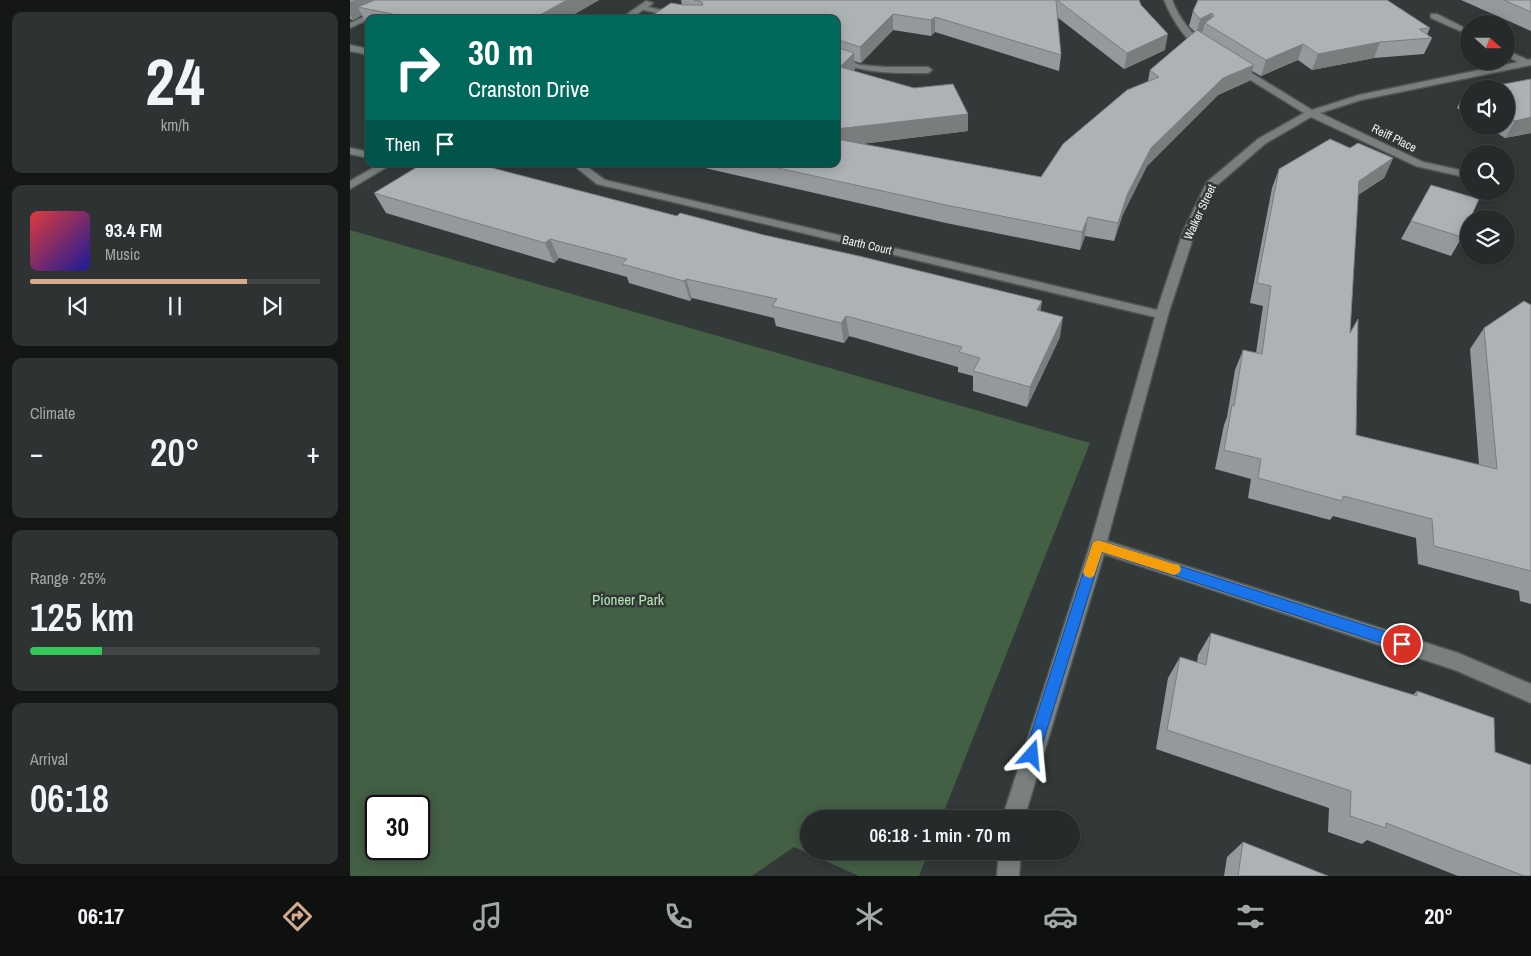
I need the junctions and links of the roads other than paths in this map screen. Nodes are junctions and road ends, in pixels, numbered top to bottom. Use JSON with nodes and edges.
{"nodes":[{"id":1,"x":406,"y":0,"type":"edge"},
{"id":2,"x":655,"y":0,"type":"edge"},
{"id":3,"x":1168,"y":0,"type":"edge"},
{"id":4,"x":642,"y":8,"type":"junction"},
{"id":5,"x":374,"y":15,"type":"edge"},
{"id":6,"x":631,"y":15,"type":"edge"},
{"id":7,"x":680,"y":15,"type":"edge"},
{"id":8,"x":1434,"y":16,"type":"dead end"},
{"id":9,"x":365,"y":19,"type":"edge"},
{"id":10,"x":350,"y":26,"type":"edge"},
{"id":11,"x":1460,"y":29,"type":"edge"},
{"id":12,"x":350,"y":48,"type":"edge"},
{"id":13,"x":365,"y":51,"type":"edge"},
{"id":14,"x":1212,"y":52,"type":"edge"},
{"id":15,"x":1515,"y":57,"type":"edge"},
{"id":16,"x":840,"y":60,"type":"edge"},
{"id":17,"x":1228,"y":62,"type":"edge"},
{"id":18,"x":1529,"y":63,"type":"edge"},
{"id":19,"x":928,"y":70,"type":"dead end"},
{"id":20,"x":1311,"y":113,"type":"junction"},
{"id":21,"x":350,"y":151,"type":"edge"},
{"id":22,"x":365,"y":154,"type":"edge"},
{"id":23,"x":383,"y":167,"type":"edge"},
{"id":24,"x":581,"y":167,"type":"edge"},
{"id":25,"x":1460,"y":173,"type":"edge"},
{"id":26,"x":350,"y":186,"type":"edge"},
{"id":27,"x":1162,"y":315,"type":"junction"},
{"id":28,"x":1098,"y":545,"type":"junction"},
{"id":29,"x":1531,"y":694,"type":"edge"},
{"id":30,"x":1016,"y":810,"type":"edge"},
{"id":31,"x":1009,"y":860,"type":"edge"},
{"id":32,"x":1008,"y":876,"type":"edge"}],
"edges":[{"from":1,"to":5,"type":"street"},
{"from":2,"to":4,"type":"street"},
{"from":3,"to":14,"type":"street"},
{"from":4,"to":6,"type":"street"},
{"from":4,"to":7,"type":"street"},
{"from":8,"to":11,"type":"street"},
{"from":9,"to":10,"type":"street"},
{"from":12,"to":13,"type":"street"},
{"from":15,"to":18,"type":"street"},
{"from":16,"to":19,"type":"street"},
{"from":17,"to":20,"type":"street","name":"Reiff Place"},
{"from":18,"to":20,"type":"street","name":"Walker Street"},
{"from":20,"to":25,"type":"street","name":"Reiff Place"},
{"from":20,"to":27,"type":"street","name":"Walker Street"},
{"from":21,"to":22,"type":"street"},
{"from":23,"to":26,"type":"street"},
{"from":24,"to":27,"type":"street","name":"Barth Court"},
{"from":27,"to":28,"type":"street","name":"Walker Street"},
{"from":28,"to":29,"type":"street"},
{"from":28,"to":30,"type":"street","name":"Walker Street"},
{"from":31,"to":32,"type":"street"}]}
